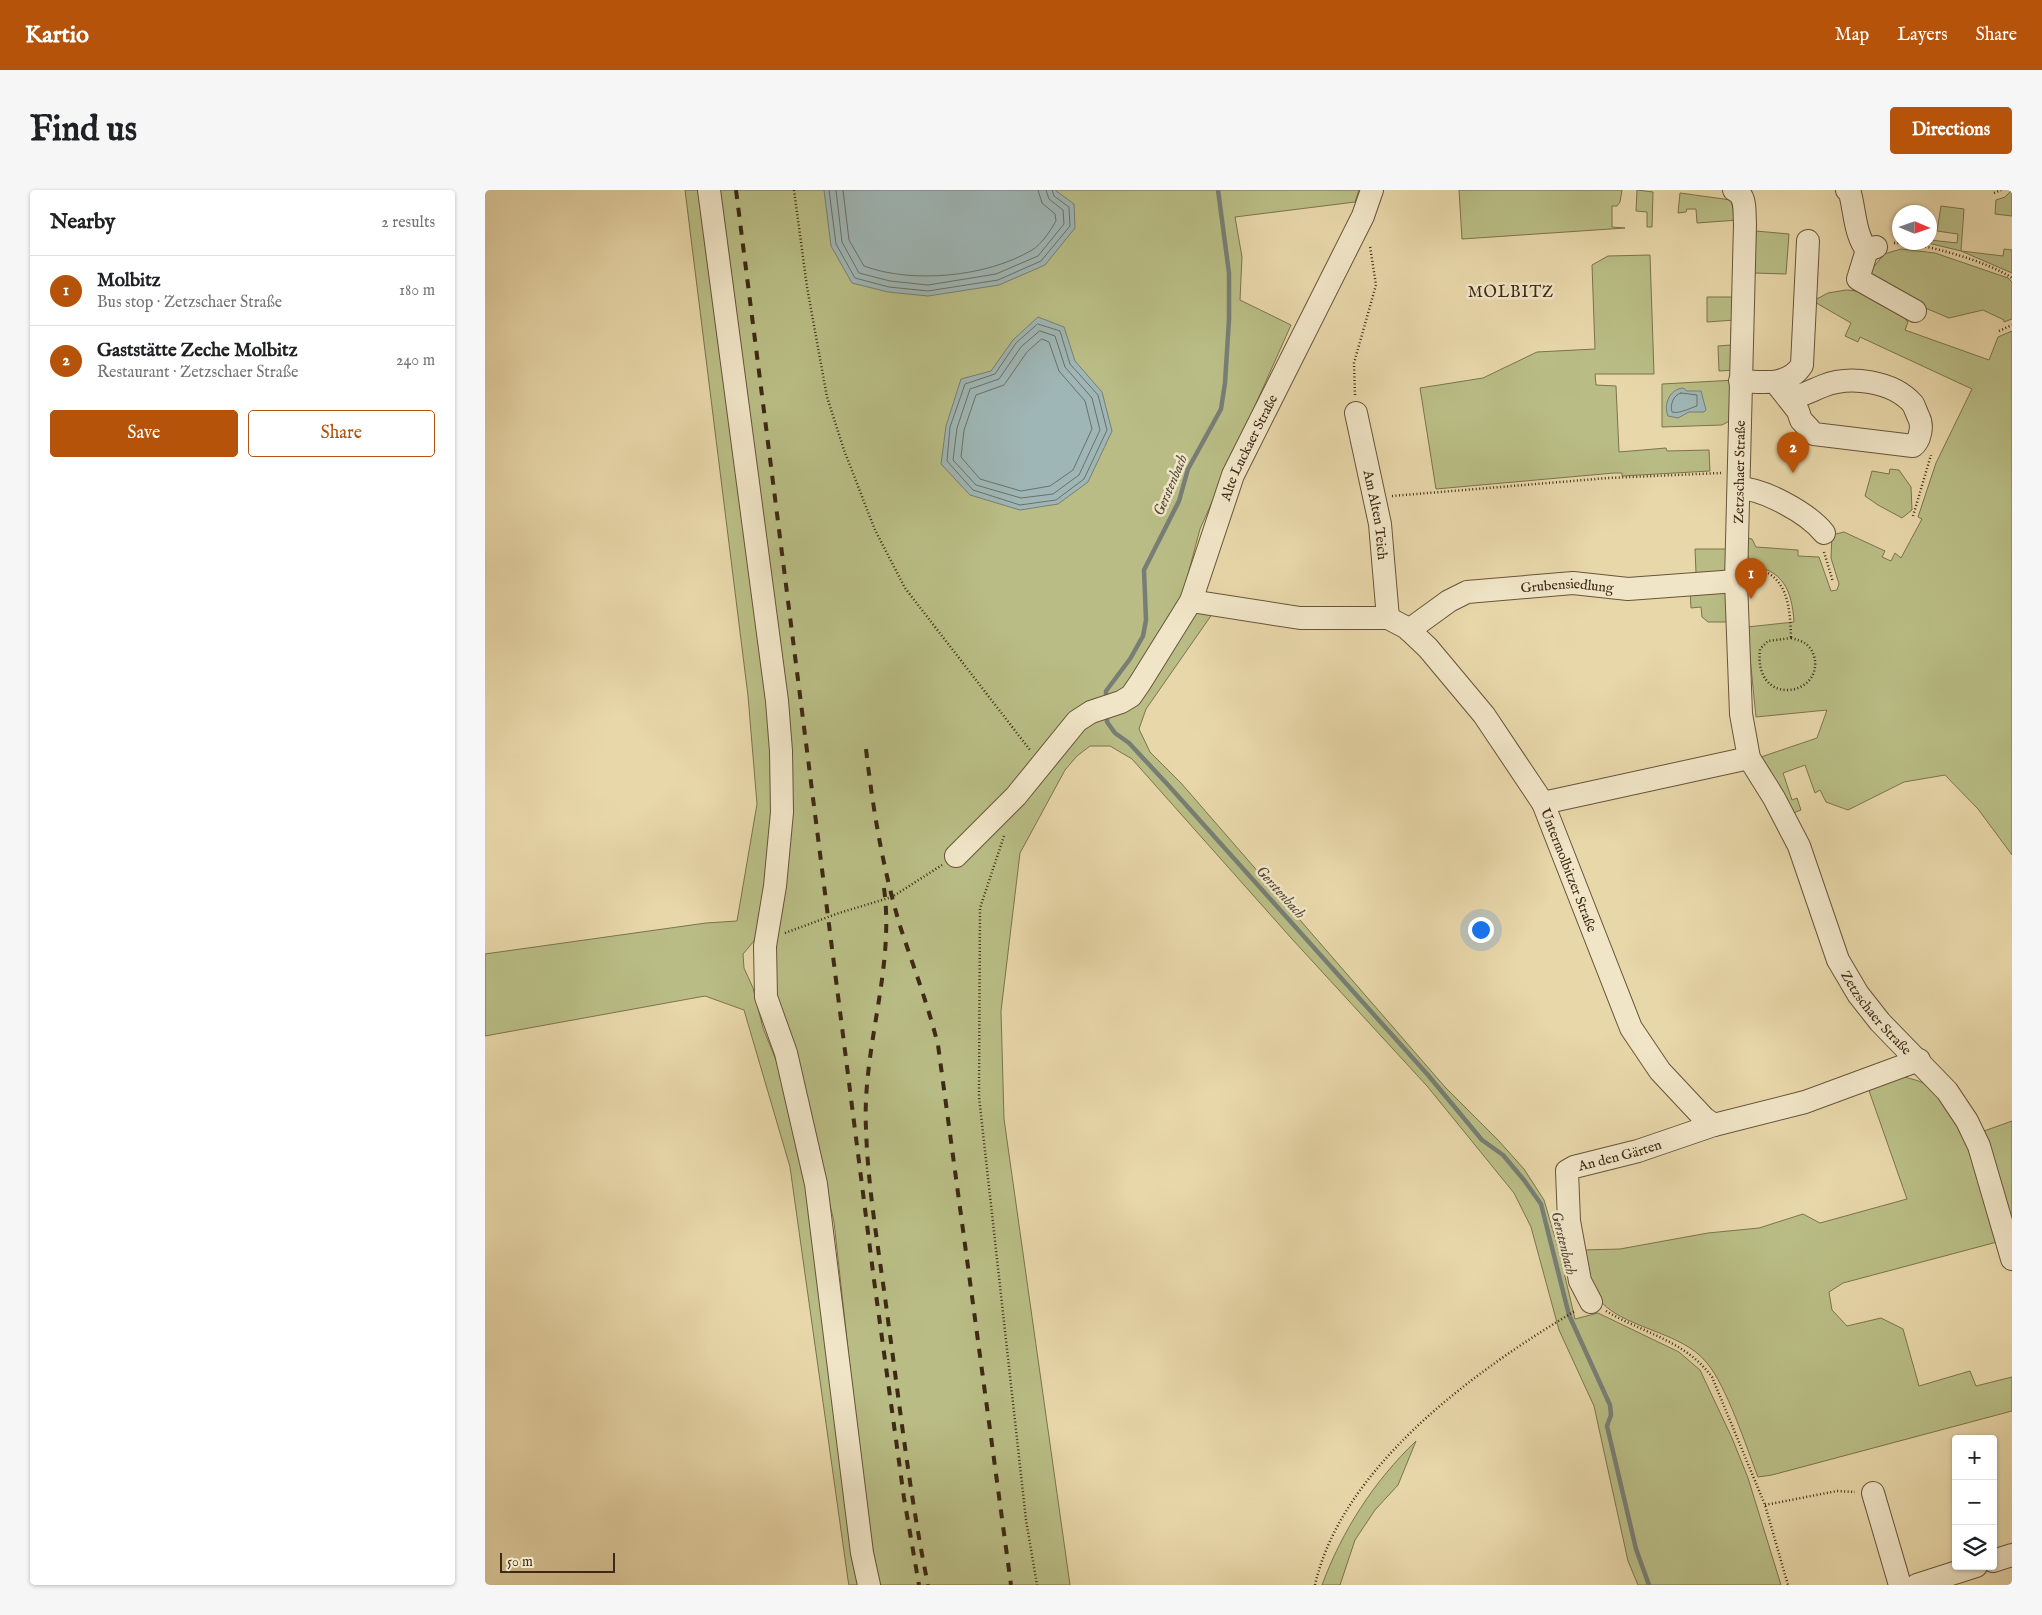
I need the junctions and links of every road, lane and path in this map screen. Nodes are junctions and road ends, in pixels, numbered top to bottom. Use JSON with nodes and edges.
{"nodes":[{"id":1,"x":709,"y":190,"type":"edge"},
{"id":2,"x":794,"y":190,"type":"edge"},
{"id":3,"x":1372,"y":190,"type":"edge"},
{"id":4,"x":1847,"y":190,"type":"edge"},
{"id":5,"x":2001,"y":190,"type":"edge"},
{"id":6,"x":1743,"y":193,"type":"edge"},
{"id":7,"x":1994,"y":193,"type":"dead end"},
{"id":8,"x":1808,"y":241,"type":"dead end"},
{"id":9,"x":1370,"y":245,"type":"dead end"},
{"id":10,"x":1872,"y":249,"type":"junction"},
{"id":11,"x":2012,"y":278,"type":"edge"},
{"id":12,"x":1915,"y":311,"type":"dead end"},
{"id":13,"x":2012,"y":325,"type":"edge"},
{"id":14,"x":1999,"y":332,"type":"dead end"},
{"id":15,"x":1741,"y":381,"type":"junction"},
{"id":16,"x":1781,"y":390,"type":"junction"},
{"id":17,"x":1356,"y":412,"type":"joint"},
{"id":18,"x":1739,"y":480,"type":"junction"},
{"id":19,"x":1923,"y":486,"type":"dead end"},
{"id":20,"x":1374,"y":500,"type":"junction"},
{"id":21,"x":1913,"y":516,"type":"dead end"},
{"id":22,"x":1824,"y":533,"type":"joint"},
{"id":23,"x":1736,"y":574,"type":"junction"},
{"id":24,"x":1833,"y":582,"type":"dead end"},
{"id":25,"x":1191,"y":601,"type":"junction"},
{"id":26,"x":1388,"y":618,"type":"junction"},
{"id":27,"x":1409,"y":630,"type":"junction"},
{"id":28,"x":1791,"y":638,"type":"junction"},
{"id":29,"x":1047,"y":758,"type":"junction"},
{"id":30,"x":1749,"y":758,"type":"junction"},
{"id":31,"x":1543,"y":803,"type":"junction"},
{"id":32,"x":1006,"y":827,"type":"dead end"},
{"id":33,"x":956,"y":856,"type":"joint"},
{"id":34,"x":766,"y":940,"type":"junction"},
{"id":35,"x":1919,"y":1060,"type":"junction"},
{"id":36,"x":1714,"y":1125,"type":"junction"},
{"id":37,"x":2012,"y":1259,"type":"edge"},
{"id":38,"x":1584,"y":1306,"type":"junction"},
{"id":39,"x":1873,"y":1495,"type":"joint"},
{"id":40,"x":1765,"y":1505,"type":"junction"},
{"id":41,"x":2012,"y":1555,"type":"edge"},
{"id":42,"x":1997,"y":1560,"type":"edge"},
{"id":43,"x":1964,"y":1570,"type":"edge"},
{"id":44,"x":869,"y":1585,"type":"edge"},
{"id":45,"x":1037,"y":1585,"type":"edge"},
{"id":46,"x":1315,"y":1585,"type":"edge"},
{"id":47,"x":1788,"y":1585,"type":"edge"},
{"id":48,"x":1901,"y":1585,"type":"edge"},
{"id":49,"x":1917,"y":1585,"type":"edge"}],
"edges":[{"from":1,"to":34,"type":"street"},
{"from":2,"to":29,"type":"path"},
{"from":3,"to":25,"type":"street","name":"Alte Luckaer Straße"},
{"from":4,"to":10,"type":"street"},
{"from":5,"to":7,"type":"path"},
{"from":6,"to":15,"type":"street","name":"Zetzschaer Straße"},
{"from":8,"to":16,"type":"street"},
{"from":9,"to":17,"type":"path"},
{"from":10,"to":11,"type":"path"},
{"from":10,"to":12,"type":"street"},
{"from":13,"to":14,"type":"path"},
{"from":15,"to":16,"type":"street"},
{"from":15,"to":18,"type":"street","name":"Zetzschaer Straße"},
{"from":16,"to":16,"type":"street"},
{"from":17,"to":20,"type":"street","name":"Am Alten Teich"},
{"from":18,"to":20,"type":"path"},
{"from":18,"to":22,"type":"street"},
{"from":18,"to":23,"type":"street","name":"Zetzschaer Straße"},
{"from":19,"to":21,"type":"path"},
{"from":20,"to":26,"type":"street","name":"Am Alten Teich"},
{"from":22,"to":24,"type":"path"},
{"from":23,"to":27,"type":"street","name":"Grubensiedlung"},
{"from":23,"to":28,"type":"path"},
{"from":23,"to":30,"type":"street","name":"Zetzschaer Straße"},
{"from":25,"to":26,"type":"street","name":"Untermolbitzer Straße"},
{"from":25,"to":29,"type":"street","name":"Alte Luckaer Straße"},
{"from":26,"to":27,"type":"street","name":"Untermolbitzer Straße"},
{"from":27,"to":31,"type":"street","name":"Untermolbitzer Straße"},
{"from":28,"to":28,"type":"path"},
{"from":29,"to":33,"type":"street"},
{"from":30,"to":31,"type":"street"},
{"from":30,"to":35,"type":"street","name":"Zetzschaer Straße"},
{"from":31,"to":36,"type":"street","name":"Untermolbitzer Straße"},
{"from":32,"to":45,"type":"path"},
{"from":33,"to":34,"type":"path"},
{"from":34,"to":44,"type":"street"},
{"from":35,"to":36,"type":"street"},
{"from":35,"to":37,"type":"street","name":"Zetzschaer Straße"},
{"from":36,"to":38,"type":"street","name":"An den Gärten"},
{"from":38,"to":40,"type":"path"},
{"from":38,"to":46,"type":"path"},
{"from":39,"to":40,"type":"path"},
{"from":39,"to":48,"type":"street"},
{"from":40,"to":47,"type":"path"},
{"from":41,"to":42,"type":"street"},
{"from":43,"to":49,"type":"street"}]}
